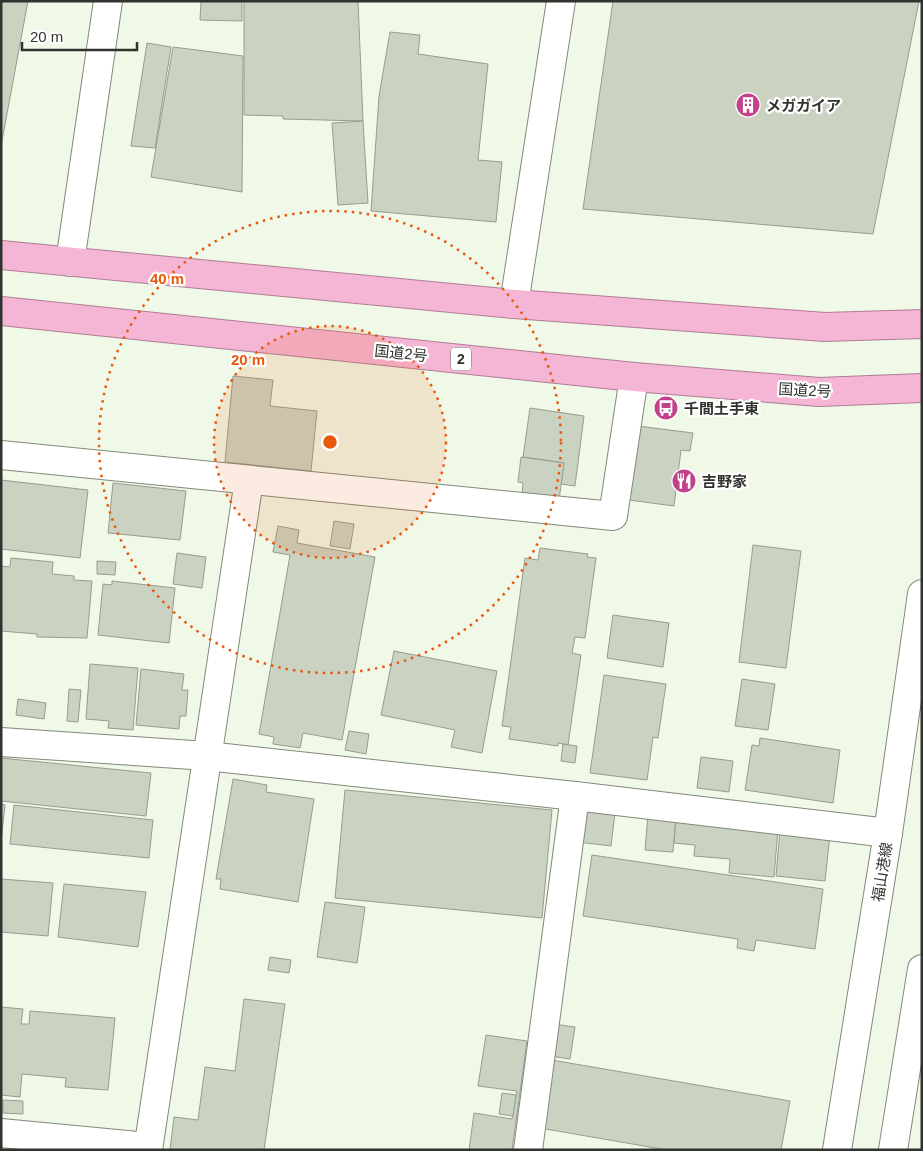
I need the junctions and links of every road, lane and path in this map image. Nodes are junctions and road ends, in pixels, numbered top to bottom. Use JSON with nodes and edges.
{"nodes":[{"id":1,"x":108,"y":1,"type":"edge"},
{"id":2,"x":561,"y":1,"type":"edge"},
{"id":3,"x":1,"y":255,"type":"edge"},
{"id":4,"x":70,"y":262,"type":"junction"},
{"id":5,"x":514,"y":304,"type":"junction"},
{"id":6,"x":1,"y":311,"type":"edge"},
{"id":7,"x":922,"y":324,"type":"edge"},
{"id":8,"x":634,"y":377,"type":"junction"},
{"id":9,"x":922,"y":388,"type":"edge"},
{"id":10,"x":1,"y":455,"type":"edge"},
{"id":11,"x":249,"y":480,"type":"junction"},
{"id":12,"x":922,"y":594,"type":"edge"},
{"id":13,"x":1,"y":742,"type":"edge"},
{"id":14,"x":208,"y":756,"type":"junction"},
{"id":15,"x":575,"y":796,"type":"junction"},
{"id":16,"x":888,"y":833,"type":"junction"},
{"id":17,"x":922,"y":969,"type":"edge"},
{"id":18,"x":1,"y":1133,"type":"edge"},
{"id":19,"x":148,"y":1148,"type":"edge"},
{"id":20,"x":528,"y":1150,"type":"edge"},
{"id":21,"x":837,"y":1150,"type":"edge"},
{"id":22,"x":893,"y":1150,"type":"edge"}],
"edges":[{"from":1,"to":4,"type":"street"},
{"from":2,"to":5,"type":"street"},
{"from":3,"to":4,"type":"highway"},
{"from":4,"to":5,"type":"highway"},
{"from":5,"to":7,"type":"highway"},
{"from":6,"to":8,"type":"highway","name":"国道2号","number":"2"},
{"from":8,"to":9,"type":"highway","name":"国道2号","number":"2"},
{"from":8,"to":11,"type":"street"},
{"from":10,"to":11,"type":"street"},
{"from":11,"to":14,"type":"street"},
{"from":12,"to":16,"type":"street","name":"福山港線"},
{"from":13,"to":14,"type":"street"},
{"from":14,"to":15,"type":"street"},
{"from":14,"to":19,"type":"street"},
{"from":15,"to":16,"type":"street"},
{"from":15,"to":20,"type":"street"},
{"from":16,"to":21,"type":"street","name":"福山港線"},
{"from":17,"to":22,"type":"street"},
{"from":18,"to":19,"type":"street"}]}
